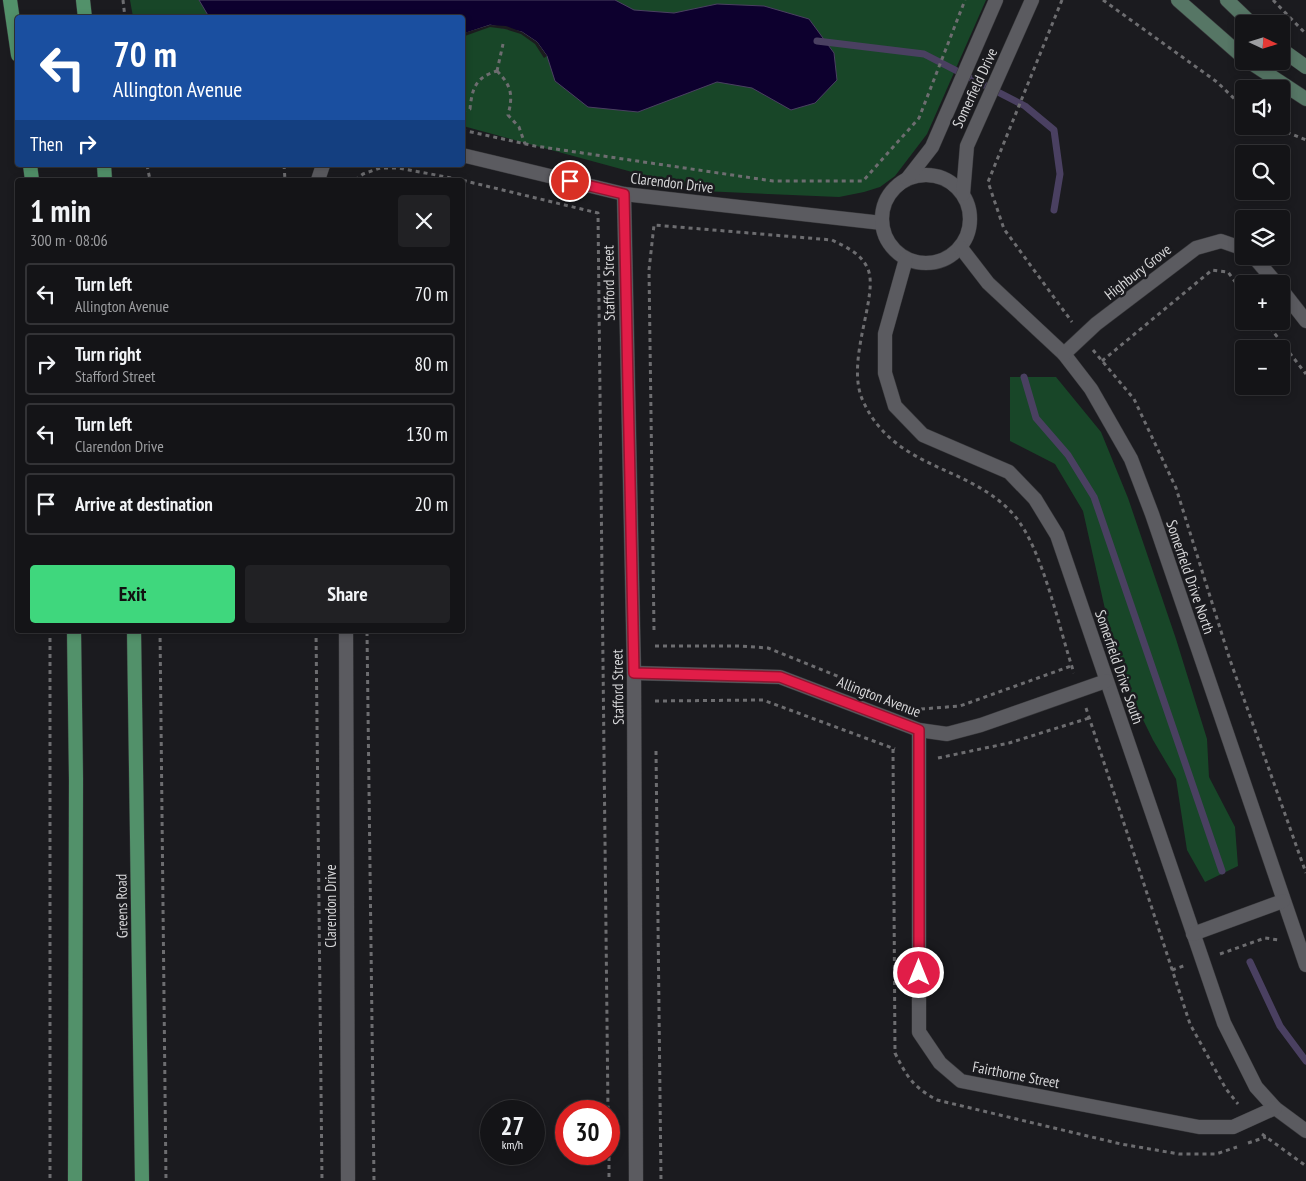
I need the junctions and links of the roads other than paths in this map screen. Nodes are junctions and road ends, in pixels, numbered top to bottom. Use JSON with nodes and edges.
{"nodes":[{"id":1,"x":5,"y":0,"type":"edge"},
{"id":2,"x":10,"y":0,"type":"edge"},
{"id":3,"x":83,"y":0,"type":"edge"},
{"id":4,"x":996,"y":0,"type":"edge"},
{"id":5,"x":1178,"y":0,"type":"edge"},
{"id":6,"x":1226,"y":0,"type":"edge"},
{"id":7,"x":1030,"y":5,"type":"edge"},
{"id":8,"x":85,"y":15,"type":"edge"},
{"id":9,"x":1242,"y":15,"type":"edge"},
{"id":10,"x":14,"y":27,"type":"junction"},
{"id":11,"x":15,"y":34,"type":"edge"},
{"id":12,"x":1235,"y":50,"type":"edge"},
{"id":13,"x":1290,"y":55,"type":"edge"},
{"id":14,"x":1306,"y":67,"type":"edge"},
{"id":15,"x":1262,"y":70,"type":"edge"},
{"id":16,"x":1306,"y":99,"type":"edge"},
{"id":17,"x":465,"y":156,"type":"edge"},
{"id":18,"x":907,"y":179,"type":"junction"},
{"id":19,"x":624,"y":194,"type":"junction"},
{"id":20,"x":963,"y":194,"type":"junction"},
{"id":21,"x":882,"y":223,"type":"junction"},
{"id":22,"x":1235,"y":246,"type":"edge"},
{"id":23,"x":961,"y":248,"type":"junction"},
{"id":24,"x":906,"y":259,"type":"junction"},
{"id":25,"x":1260,"y":265,"type":"edge"},
{"id":26,"x":1269,"y":275,"type":"edge"},
{"id":27,"x":1290,"y":301,"type":"edge"},
{"id":28,"x":1306,"y":321,"type":"edge"},
{"id":29,"x":1064,"y":354,"type":"junction"},
{"id":30,"x":74,"y":633,"type":"edge"},
{"id":31,"x":134,"y":633,"type":"edge"},
{"id":32,"x":346,"y":633,"type":"edge"},
{"id":33,"x":634,"y":673,"type":"junction"},
{"id":34,"x":1106,"y":681,"type":"junction"},
{"id":35,"x":919,"y":730,"type":"junction"},
{"id":36,"x":1283,"y":901,"type":"junction"},
{"id":37,"x":1193,"y":934,"type":"junction"},
{"id":38,"x":1306,"y":965,"type":"edge"},
{"id":39,"x":1275,"y":1108,"type":"junction"},
{"id":40,"x":1306,"y":1131,"type":"edge"},
{"id":41,"x":74,"y":1181,"type":"edge"},
{"id":42,"x":142,"y":1181,"type":"edge"},
{"id":43,"x":348,"y":1181,"type":"edge"},
{"id":44,"x":636,"y":1181,"type":"edge"}],
"edges":[{"from":1,"to":10,"type":"main road"},
{"from":2,"to":10,"type":"main road"},
{"from":3,"to":8,"type":"main road"},
{"from":4,"to":18,"type":"street","name":"Somerfield Drive"},
{"from":5,"to":12,"type":"main road"},
{"from":6,"to":9,"type":"main road"},
{"from":7,"to":20,"type":"street","name":"Somerfield Drive"},
{"from":10,"to":11,"type":"main road"},
{"from":13,"to":14,"type":"main road"},
{"from":15,"to":16,"type":"main road"},
{"from":17,"to":19,"type":"street","name":"Clarendon Drive"},
{"from":18,"to":20,"type":"street"},
{"from":18,"to":21,"type":"street"},
{"from":19,"to":21,"type":"street","name":"Clarendon Drive"},
{"from":19,"to":33,"type":"street","name":"Stafford Street"},
{"from":20,"to":23,"type":"street"},
{"from":21,"to":24,"type":"street"},
{"from":22,"to":29,"type":"street","name":"Highbury Grove"},
{"from":23,"to":24,"type":"street"},
{"from":23,"to":29,"type":"street","name":"Somerfield Drive North"},
{"from":24,"to":34,"type":"street","name":"Somerfield Drive South"},
{"from":25,"to":26,"type":"street"},
{"from":27,"to":28,"type":"street"},
{"from":29,"to":36,"type":"street","name":"Somerfield Drive North"},
{"from":30,"to":41,"type":"main road"},
{"from":31,"to":42,"type":"main road","name":"Greens Road"},
{"from":32,"to":43,"type":"street","name":"Clarendon Drive"},
{"from":33,"to":35,"type":"street","name":"Allington Avenue"},
{"from":33,"to":44,"type":"street","name":"Stafford Street"},
{"from":34,"to":35,"type":"street","name":"Allington Avenue"},
{"from":34,"to":37,"type":"street","name":"Somerfield Drive South"},
{"from":35,"to":39,"type":"street","name":"Fairthorne Street"},
{"from":36,"to":37,"type":"street"},
{"from":36,"to":38,"type":"street","name":"Somerfield Drive North"},
{"from":37,"to":39,"type":"street","name":"Somerfield Drive South"},
{"from":39,"to":40,"type":"street","name":"Somerfield Drive South"}]}
